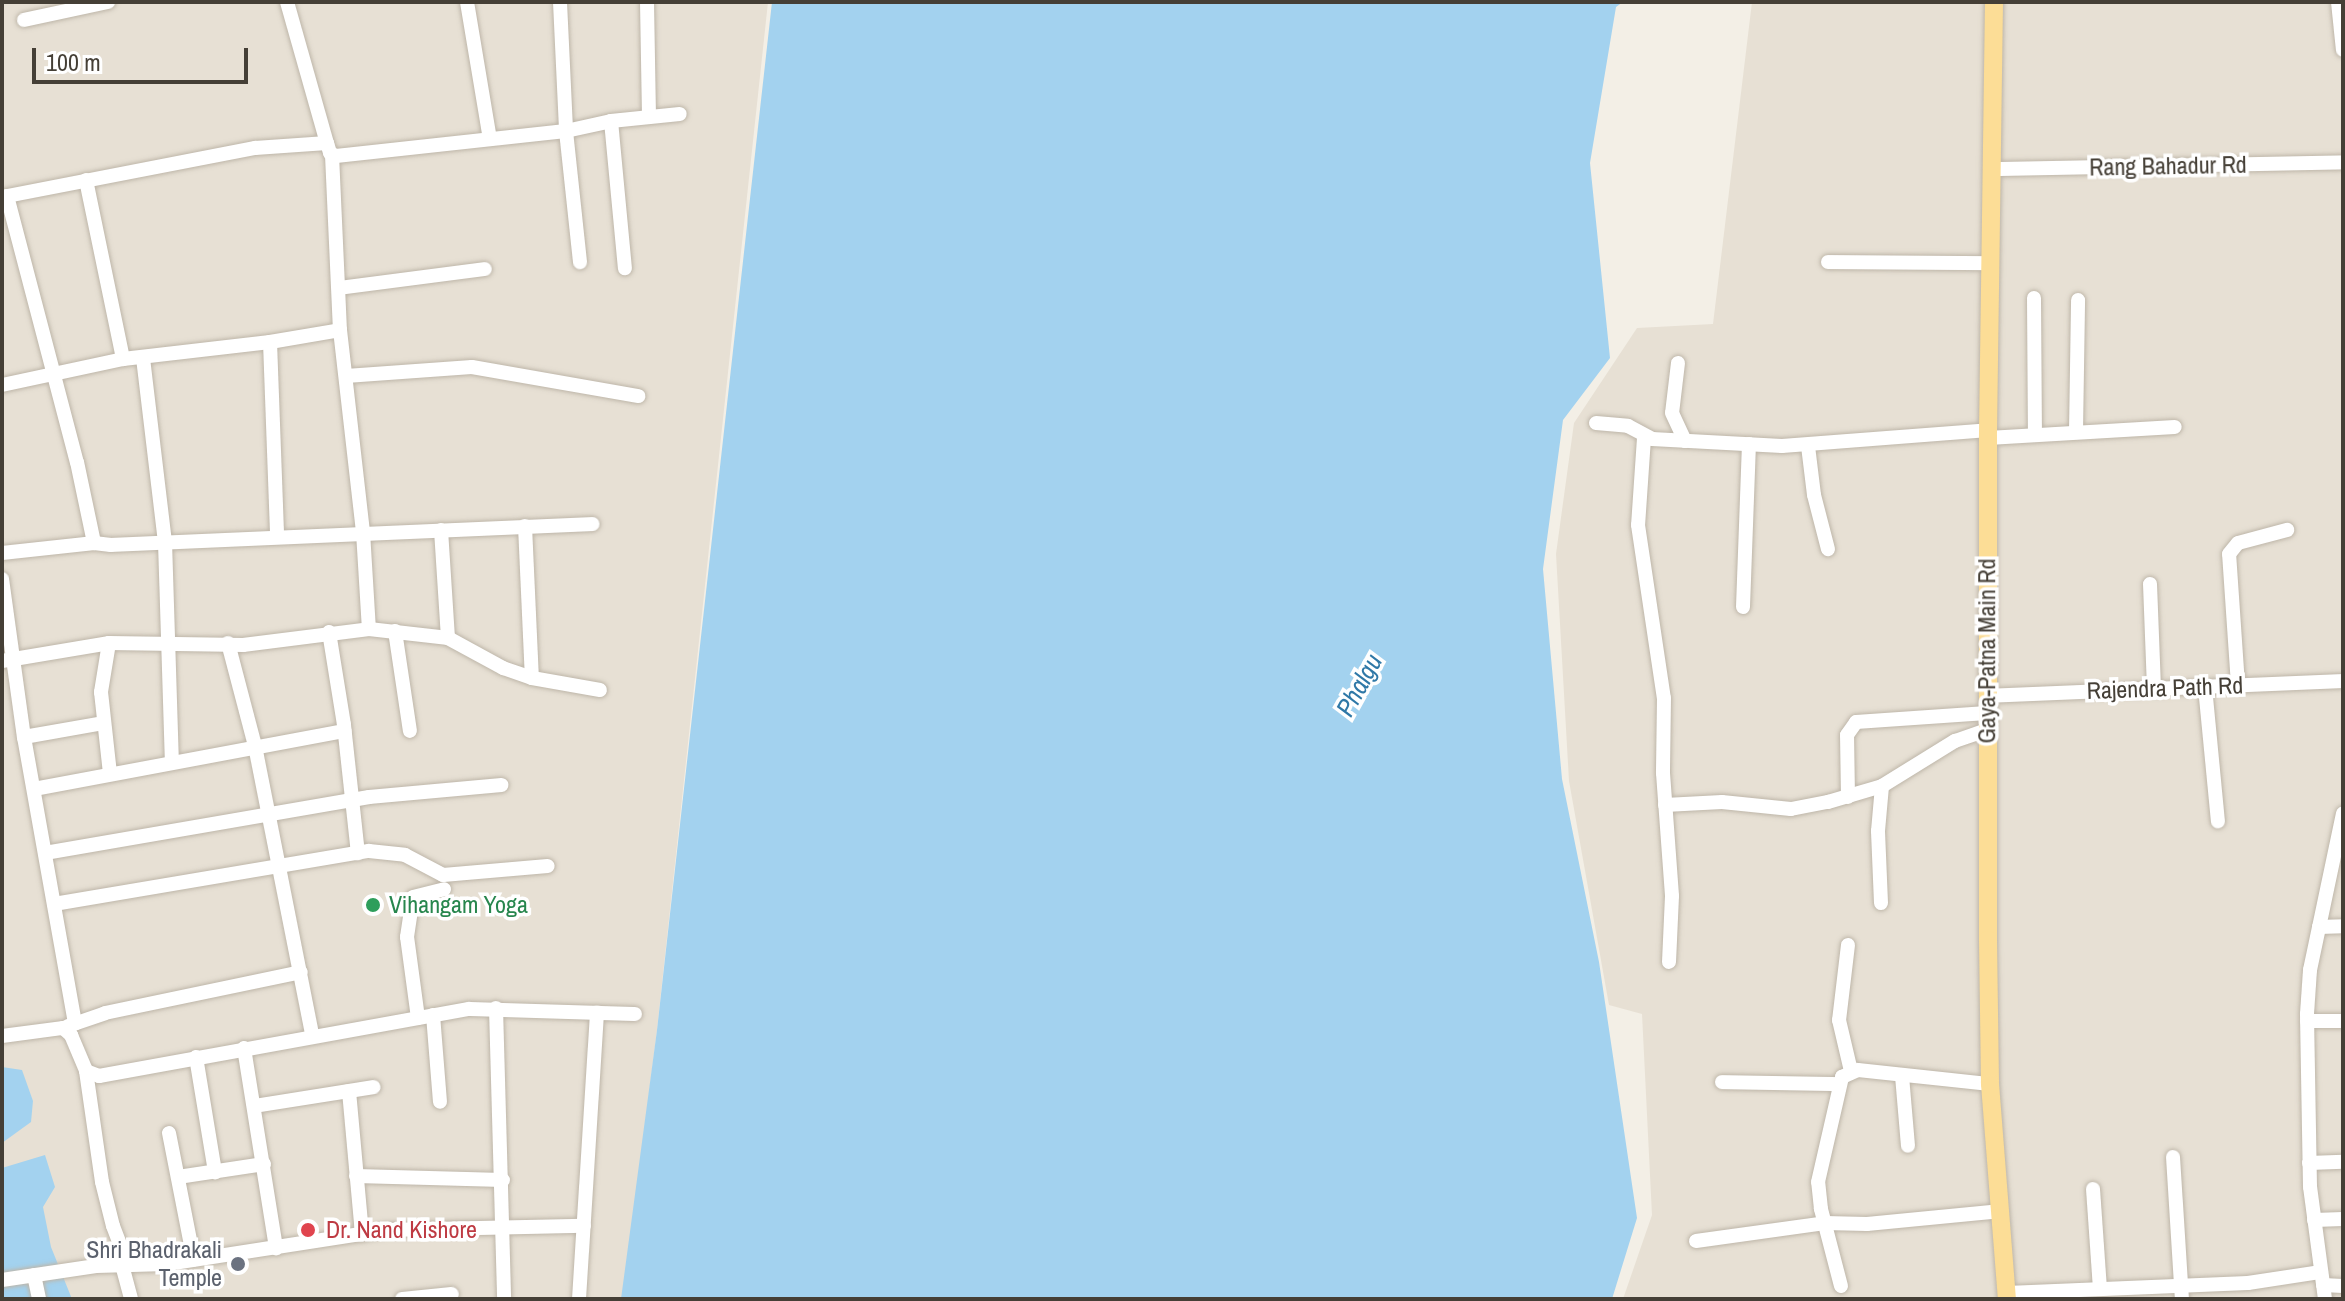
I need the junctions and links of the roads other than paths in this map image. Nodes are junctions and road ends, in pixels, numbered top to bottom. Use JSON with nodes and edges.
{"nodes":[{"id":1,"x":108,"y":2,"type":"edge"},
{"id":2,"x":287,"y":2,"type":"edge"},
{"id":3,"x":467,"y":2,"type":"edge"},
{"id":4,"x":560,"y":2,"type":"edge"},
{"id":5,"x":647,"y":2,"type":"edge"},
{"id":6,"x":1994,"y":2,"type":"edge"},
{"id":7,"x":2338,"y":2,"type":"edge"},
{"id":8,"x":24,"y":20,"type":"dead end"},
{"id":9,"x":2343,"y":50,"type":"edge"},
{"id":10,"x":680,"y":114,"type":"dead end"},
{"id":11,"x":649,"y":117,"type":"junction"},
{"id":12,"x":611,"y":121,"type":"junction"},
{"id":13,"x":566,"y":131,"type":"junction"},
{"id":14,"x":490,"y":139,"type":"junction"},
{"id":15,"x":330,"y":149,"type":"junction"},
{"id":16,"x":2343,"y":162,"type":"edge"},
{"id":17,"x":1994,"y":169,"type":"junction"},
{"id":18,"x":86,"y":180,"type":"junction"},
{"id":19,"x":4,"y":197,"type":"edge"},
{"id":20,"x":580,"y":262,"type":"dead end"},
{"id":21,"x":1828,"y":262,"type":"dead end"},
{"id":22,"x":1991,"y":263,"type":"junction"},
{"id":23,"x":625,"y":268,"type":"dead end"},
{"id":24,"x":485,"y":269,"type":"dead end"},
{"id":25,"x":339,"y":288,"type":"junction"},
{"id":26,"x":2034,"y":298,"type":"dead end"},
{"id":27,"x":2078,"y":300,"type":"dead end"},
{"id":28,"x":340,"y":330,"type":"junction"},
{"id":29,"x":270,"y":342,"type":"junction"},
{"id":30,"x":143,"y":358,"type":"junction"},
{"id":31,"x":123,"y":359,"type":"junction"},
{"id":32,"x":1678,"y":363,"type":"dead end"},
{"id":33,"x":54,"y":375,"type":"junction"},
{"id":34,"x":346,"y":376,"type":"junction"},
{"id":35,"x":2,"y":385,"type":"edge"},
{"id":36,"x":639,"y":396,"type":"dead end"},
{"id":37,"x":1596,"y":423,"type":"dead end"},
{"id":38,"x":2175,"y":427,"type":"dead end"},
{"id":39,"x":2076,"y":432,"type":"junction"},
{"id":40,"x":1988,"y":434,"type":"junction"},
{"id":41,"x":2035,"y":434,"type":"junction"},
{"id":42,"x":1644,"y":438,"type":"junction"},
{"id":43,"x":1685,"y":441,"type":"junction"},
{"id":44,"x":1749,"y":444,"type":"junction"},
{"id":45,"x":1808,"y":446,"type":"junction"},
{"id":46,"x":593,"y":524,"type":"dead end"},
{"id":47,"x":525,"y":526,"type":"junction"},
{"id":48,"x":441,"y":530,"type":"junction"},
{"id":49,"x":2287,"y":530,"type":"dead end"},
{"id":50,"x":363,"y":532,"type":"junction"},
{"id":51,"x":277,"y":537,"type":"junction"},
{"id":52,"x":165,"y":542,"type":"junction"},
{"id":53,"x":94,"y":543,"type":"junction"},
{"id":54,"x":1828,"y":549,"type":"dead end"},
{"id":55,"x":2,"y":553,"type":"edge"},
{"id":56,"x":2,"y":579,"type":"edge"},
{"id":57,"x":2150,"y":584,"type":"dead end"},
{"id":58,"x":1743,"y":607,"type":"dead end"},
{"id":59,"x":369,"y":629,"type":"junction"},
{"id":60,"x":395,"y":631,"type":"junction"},
{"id":61,"x":329,"y":632,"type":"junction"},
{"id":62,"x":448,"y":638,"type":"junction"},
{"id":63,"x":166,"y":642,"type":"junction"},
{"id":64,"x":109,"y":643,"type":"junction"},
{"id":65,"x":228,"y":643,"type":"junction"},
{"id":66,"x":7,"y":661,"type":"edge"},
{"id":67,"x":532,"y":678,"type":"junction"},
{"id":68,"x":2343,"y":681,"type":"edge"},
{"id":69,"x":2238,"y":685,"type":"junction"},
{"id":70,"x":2205,"y":687,"type":"junction"},
{"id":71,"x":2154,"y":688,"type":"junction"},
{"id":72,"x":600,"y":690,"type":"dead end"},
{"id":73,"x":1987,"y":713,"type":"junction"},
{"id":74,"x":103,"y":723,"type":"junction"},
{"id":75,"x":345,"y":731,"type":"junction"},
{"id":76,"x":410,"y":731,"type":"dead end"},
{"id":77,"x":24,"y":737,"type":"junction"},
{"id":78,"x":255,"y":746,"type":"junction"},
{"id":79,"x":172,"y":762,"type":"junction"},
{"id":80,"x":110,"y":774,"type":"junction"},
{"id":81,"x":501,"y":785,"type":"dead end"},
{"id":82,"x":1882,"y":786,"type":"junction"},
{"id":83,"x":34,"y":789,"type":"junction"},
{"id":84,"x":1848,"y":797,"type":"junction"},
{"id":85,"x":351,"y":800,"type":"junction"},
{"id":86,"x":1665,"y":805,"type":"junction"},
{"id":87,"x":268,"y":814,"type":"junction"},
{"id":88,"x":2343,"y":817,"type":"edge"},
{"id":89,"x":2218,"y":821,"type":"dead end"},
{"id":90,"x":45,"y":853,"type":"junction"},
{"id":91,"x":358,"y":853,"type":"junction"},
{"id":92,"x":280,"y":866,"type":"junction"},
{"id":93,"x":548,"y":866,"type":"dead end"},
{"id":94,"x":444,"y":889,"type":"dead end"},
{"id":95,"x":1881,"y":903,"type":"dead end"},
{"id":96,"x":54,"y":904,"type":"junction"},
{"id":97,"x":2343,"y":926,"type":"edge"},
{"id":98,"x":2319,"y":927,"type":"junction"},
{"id":99,"x":1848,"y":945,"type":"dead end"},
{"id":100,"x":1669,"y":962,"type":"dead end"},
{"id":101,"x":301,"y":972,"type":"junction"},
{"id":102,"x":496,"y":1008,"type":"junction"},
{"id":103,"x":597,"y":1013,"type":"junction"},
{"id":104,"x":635,"y":1014,"type":"dead end"},
{"id":105,"x":426,"y":1016,"type":"junction"},
{"id":106,"x":2307,"y":1021,"type":"junction"},
{"id":107,"x":2343,"y":1021,"type":"edge"},
{"id":108,"x":69,"y":1026,"type":"junction"},
{"id":109,"x":312,"y":1035,"type":"junction"},
{"id":110,"x":2,"y":1036,"type":"edge"},
{"id":111,"x":244,"y":1048,"type":"junction"},
{"id":112,"x":196,"y":1057,"type":"junction"},
{"id":113,"x":86,"y":1071,"type":"junction"},
{"id":114,"x":1851,"y":1071,"type":"junction"},
{"id":115,"x":1902,"y":1076,"type":"junction"},
{"id":116,"x":1722,"y":1082,"type":"dead end"},
{"id":117,"x":1839,"y":1084,"type":"junction"},
{"id":118,"x":1990,"y":1084,"type":"junction"},
{"id":119,"x":374,"y":1087,"type":"dead end"},
{"id":120,"x":349,"y":1091,"type":"junction"},
{"id":121,"x":440,"y":1102,"type":"dead end"},
{"id":122,"x":254,"y":1106,"type":"junction"},
{"id":123,"x":169,"y":1133,"type":"dead end"},
{"id":124,"x":1908,"y":1146,"type":"dead end"},
{"id":125,"x":2173,"y":1157,"type":"dead end"},
{"id":126,"x":2343,"y":1162,"type":"edge"},
{"id":127,"x":2309,"y":1163,"type":"junction"},
{"id":128,"x":264,"y":1164,"type":"junction"},
{"id":129,"x":215,"y":1172,"type":"junction"},
{"id":130,"x":356,"y":1176,"type":"junction"},
{"id":131,"x":178,"y":1177,"type":"junction"},
{"id":132,"x":503,"y":1180,"type":"junction"},
{"id":133,"x":2093,"y":1189,"type":"dead end"},
{"id":134,"x":2001,"y":1211,"type":"junction"},
{"id":135,"x":2343,"y":1219,"type":"edge"},
{"id":136,"x":2314,"y":1220,"type":"junction"},
{"id":137,"x":1825,"y":1223,"type":"junction"},
{"id":138,"x":584,"y":1226,"type":"junction"},
{"id":139,"x":503,"y":1227,"type":"junction"},
{"id":140,"x":362,"y":1234,"type":"junction"},
{"id":141,"x":1696,"y":1241,"type":"dead end"},
{"id":142,"x":276,"y":1248,"type":"junction"},
{"id":143,"x":194,"y":1260,"type":"junction"},
{"id":144,"x":125,"y":1265,"type":"junction"},
{"id":145,"x":34,"y":1275,"type":"junction"},
{"id":146,"x":2,"y":1280,"type":"edge"},
{"id":147,"x":1841,"y":1286,"type":"dead end"},
{"id":148,"x":2323,"y":1286,"type":"edge"},
{"id":149,"x":2343,"y":1286,"type":"edge"},
{"id":150,"x":2095,"y":1291,"type":"edge"},
{"id":151,"x":2181,"y":1293,"type":"edge"},
{"id":152,"x":452,"y":1294,"type":"dead end"},
{"id":153,"x":2007,"y":1296,"type":"edge"},
{"id":154,"x":39,"y":1299,"type":"edge"},
{"id":155,"x":131,"y":1299,"type":"edge"},
{"id":156,"x":402,"y":1299,"type":"edge"},
{"id":157,"x":504,"y":1299,"type":"edge"},
{"id":158,"x":579,"y":1299,"type":"edge"}],
"edges":[{"from":1,"to":8,"type":"street"},
{"from":2,"to":15,"type":"street"},
{"from":3,"to":14,"type":"street"},
{"from":4,"to":13,"type":"street"},
{"from":5,"to":11,"type":"street"},
{"from":6,"to":17,"type":"main road","name":"Gaya-Patna Main Rd"},
{"from":7,"to":9,"type":"street"},
{"from":10,"to":11,"type":"street"},
{"from":11,"to":12,"type":"street"},
{"from":12,"to":13,"type":"street"},
{"from":12,"to":23,"type":"street"},
{"from":13,"to":14,"type":"street"},
{"from":13,"to":20,"type":"street"},
{"from":14,"to":15,"type":"street"},
{"from":15,"to":18,"type":"street"},
{"from":15,"to":25,"type":"street"},
{"from":16,"to":17,"type":"street","name":"Rang Bahadur Rd"},
{"from":17,"to":22,"type":"main road","name":"Gaya-Patna Main Rd"},
{"from":18,"to":19,"type":"street"},
{"from":18,"to":31,"type":"street"},
{"from":19,"to":33,"type":"street"},
{"from":21,"to":22,"type":"street"},
{"from":22,"to":40,"type":"main road","name":"Gaya-Patna Main Rd"},
{"from":24,"to":25,"type":"street"},
{"from":25,"to":28,"type":"street"},
{"from":26,"to":41,"type":"street"},
{"from":27,"to":39,"type":"street"},
{"from":28,"to":29,"type":"street"},
{"from":28,"to":34,"type":"street"},
{"from":29,"to":30,"type":"street"},
{"from":29,"to":51,"type":"street"},
{"from":30,"to":31,"type":"street"},
{"from":30,"to":52,"type":"street"},
{"from":31,"to":33,"type":"street"},
{"from":32,"to":43,"type":"street"},
{"from":33,"to":35,"type":"street"},
{"from":33,"to":53,"type":"street"},
{"from":34,"to":36,"type":"street"},
{"from":34,"to":50,"type":"street"},
{"from":37,"to":42,"type":"street"},
{"from":38,"to":39,"type":"street"},
{"from":39,"to":41,"type":"street"},
{"from":40,"to":41,"type":"street"},
{"from":40,"to":45,"type":"street"},
{"from":40,"to":73,"type":"main road","name":"Gaya-Patna Main Rd"},
{"from":42,"to":43,"type":"street"},
{"from":42,"to":86,"type":"street"},
{"from":43,"to":44,"type":"street"},
{"from":44,"to":45,"type":"street"},
{"from":44,"to":58,"type":"street"},
{"from":45,"to":54,"type":"street"},
{"from":46,"to":47,"type":"street"},
{"from":47,"to":48,"type":"street"},
{"from":47,"to":67,"type":"street"},
{"from":48,"to":50,"type":"street"},
{"from":48,"to":62,"type":"street"},
{"from":49,"to":69,"type":"street"},
{"from":50,"to":51,"type":"street"},
{"from":50,"to":59,"type":"street"},
{"from":51,"to":52,"type":"street"},
{"from":52,"to":53,"type":"street"},
{"from":52,"to":63,"type":"street"},
{"from":53,"to":55,"type":"street"},
{"from":56,"to":66,"type":"street"},
{"from":57,"to":71,"type":"street"},
{"from":59,"to":60,"type":"street"},
{"from":59,"to":61,"type":"street"},
{"from":60,"to":62,"type":"street"},
{"from":60,"to":76,"type":"street"},
{"from":61,"to":65,"type":"street"},
{"from":61,"to":75,"type":"street"},
{"from":62,"to":67,"type":"street"},
{"from":63,"to":64,"type":"street"},
{"from":63,"to":65,"type":"street"},
{"from":63,"to":79,"type":"street"},
{"from":64,"to":66,"type":"street"},
{"from":64,"to":74,"type":"street"},
{"from":65,"to":78,"type":"street"},
{"from":66,"to":77,"type":"street"},
{"from":67,"to":72,"type":"street"},
{"from":68,"to":69,"type":"street","name":"Rajendra Path Rd"},
{"from":69,"to":70,"type":"street","name":"Rajendra Path Rd"},
{"from":70,"to":71,"type":"street","name":"Rajendra Path Rd"},
{"from":70,"to":89,"type":"street"},
{"from":71,"to":73,"type":"street","name":"Rajendra Path Rd"},
{"from":73,"to":82,"type":"street"},
{"from":73,"to":84,"type":"street","name":"Rajendra Path Rd"},
{"from":73,"to":118,"type":"main road","name":"Gaya-Patna Main Rd"},
{"from":74,"to":77,"type":"street"},
{"from":74,"to":80,"type":"street"},
{"from":75,"to":78,"type":"street"},
{"from":75,"to":85,"type":"street"},
{"from":77,"to":83,"type":"street"},
{"from":78,"to":79,"type":"street"},
{"from":78,"to":87,"type":"street"},
{"from":79,"to":80,"type":"street"},
{"from":80,"to":83,"type":"street"},
{"from":81,"to":85,"type":"street"},
{"from":82,"to":84,"type":"street"},
{"from":82,"to":95,"type":"street"},
{"from":83,"to":90,"type":"street"},
{"from":84,"to":86,"type":"street"},
{"from":85,"to":87,"type":"street"},
{"from":85,"to":91,"type":"street"},
{"from":86,"to":100,"type":"street"},
{"from":87,"to":90,"type":"street"},
{"from":87,"to":92,"type":"street"},
{"from":88,"to":98,"type":"street"},
{"from":90,"to":96,"type":"street"},
{"from":91,"to":92,"type":"street"},
{"from":91,"to":93,"type":"street"},
{"from":92,"to":96,"type":"street"},
{"from":92,"to":101,"type":"street"},
{"from":94,"to":105,"type":"street"},
{"from":96,"to":108,"type":"street"},
{"from":97,"to":98,"type":"street"},
{"from":98,"to":106,"type":"street"},
{"from":99,"to":114,"type":"street"},
{"from":101,"to":108,"type":"street"},
{"from":101,"to":109,"type":"street"},
{"from":102,"to":103,"type":"street"},
{"from":102,"to":105,"type":"street"},
{"from":102,"to":132,"type":"street"},
{"from":103,"to":104,"type":"street"},
{"from":103,"to":138,"type":"street"},
{"from":105,"to":109,"type":"street"},
{"from":105,"to":121,"type":"street"},
{"from":106,"to":107,"type":"street"},
{"from":106,"to":127,"type":"street"},
{"from":108,"to":110,"type":"street"},
{"from":108,"to":113,"type":"street"},
{"from":109,"to":111,"type":"street"},
{"from":111,"to":112,"type":"street"},
{"from":111,"to":122,"type":"street"},
{"from":112,"to":113,"type":"street"},
{"from":112,"to":129,"type":"street"},
{"from":113,"to":144,"type":"street"},
{"from":114,"to":115,"type":"street"},
{"from":114,"to":117,"type":"street"},
{"from":115,"to":118,"type":"street"},
{"from":115,"to":124,"type":"street"},
{"from":116,"to":117,"type":"street"},
{"from":117,"to":137,"type":"street"},
{"from":118,"to":134,"type":"main road","name":"Gaya-Patna Main Rd"},
{"from":119,"to":120,"type":"street"},
{"from":120,"to":122,"type":"street"},
{"from":120,"to":130,"type":"street"},
{"from":122,"to":128,"type":"street"},
{"from":123,"to":131,"type":"street"},
{"from":125,"to":151,"type":"street"},
{"from":126,"to":127,"type":"street"},
{"from":127,"to":136,"type":"street"},
{"from":128,"to":129,"type":"street"},
{"from":128,"to":142,"type":"street"},
{"from":129,"to":131,"type":"street"},
{"from":130,"to":132,"type":"street"},
{"from":130,"to":140,"type":"street"},
{"from":131,"to":143,"type":"street"},
{"from":132,"to":139,"type":"street"},
{"from":133,"to":150,"type":"street"},
{"from":134,"to":137,"type":"street"},
{"from":134,"to":153,"type":"main road","name":"Gaya-Patna Main Rd"},
{"from":135,"to":136,"type":"street"},
{"from":136,"to":148,"type":"street"},
{"from":137,"to":141,"type":"street"},
{"from":137,"to":147,"type":"street"},
{"from":138,"to":139,"type":"street"},
{"from":138,"to":158,"type":"street"},
{"from":139,"to":140,"type":"street"},
{"from":139,"to":157,"type":"street"},
{"from":140,"to":142,"type":"street"},
{"from":142,"to":143,"type":"street"},
{"from":143,"to":144,"type":"street"},
{"from":144,"to":145,"type":"street"},
{"from":144,"to":155,"type":"street"},
{"from":145,"to":146,"type":"street"},
{"from":145,"to":154,"type":"street"},
{"from":148,"to":149,"type":"street"},
{"from":148,"to":151,"type":"street"},
{"from":150,"to":151,"type":"street"},
{"from":150,"to":153,"type":"street"},
{"from":152,"to":156,"type":"street"}]}
